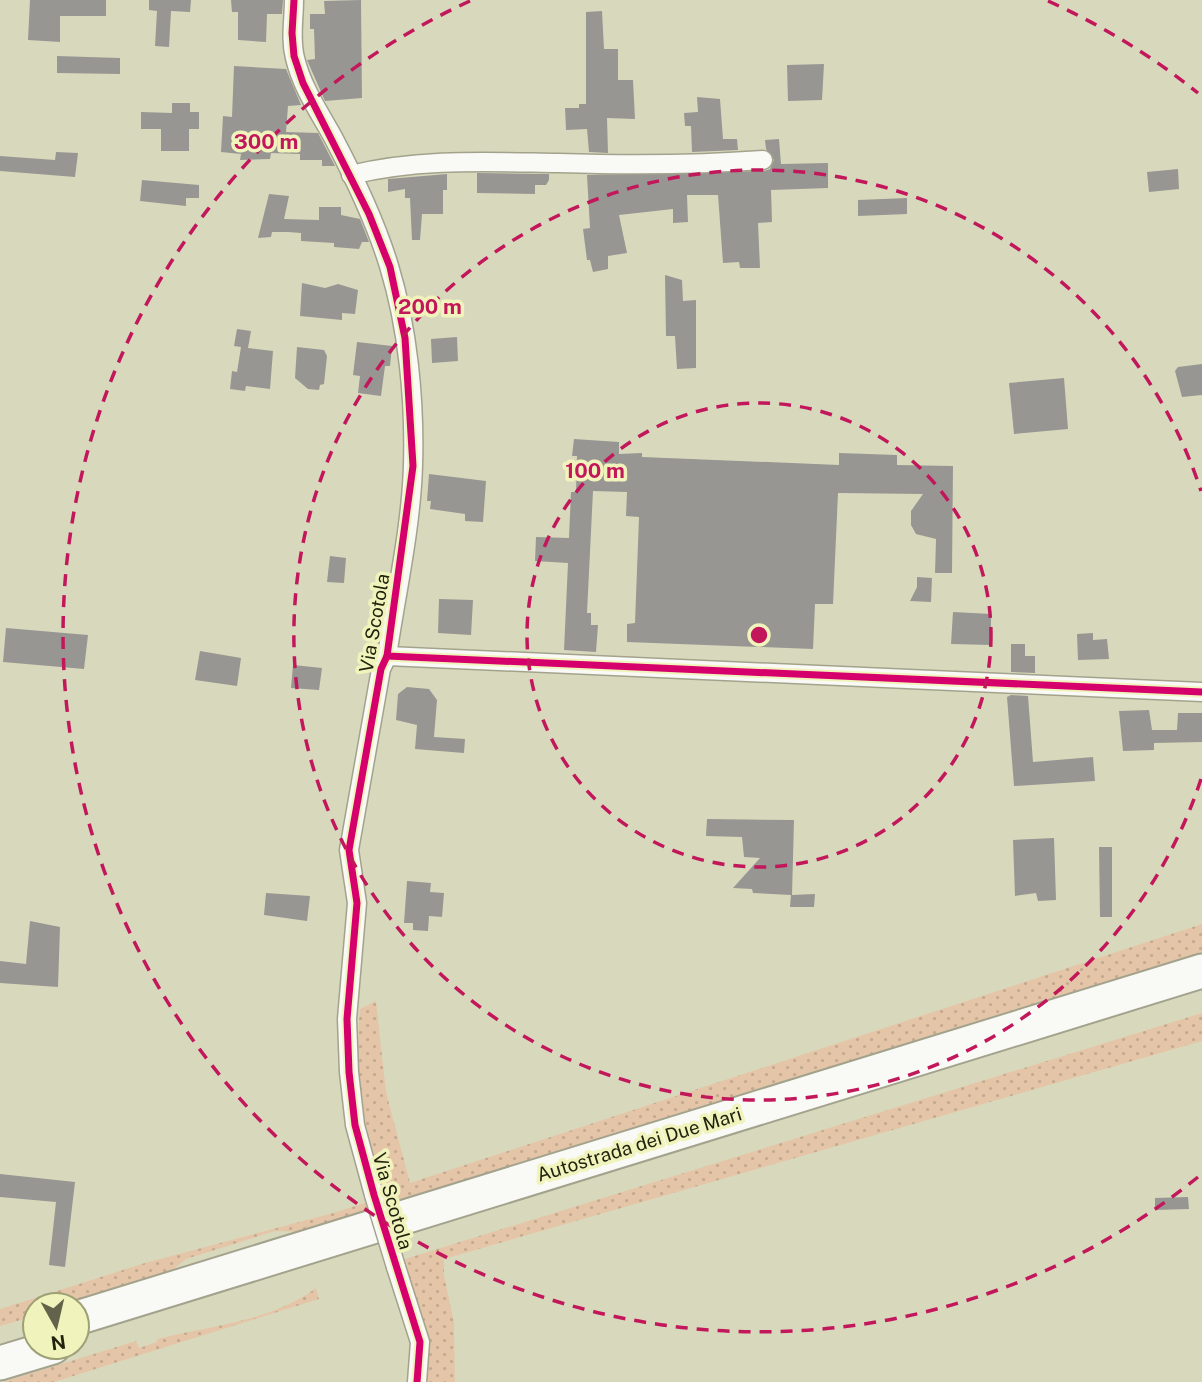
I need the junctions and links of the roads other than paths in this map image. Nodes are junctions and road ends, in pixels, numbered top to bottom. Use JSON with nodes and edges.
{"nodes":[{"id":1,"x":294,"y":0,"type":"edge"},
{"id":2,"x":763,"y":160,"type":"dead end"},
{"id":3,"x":351,"y":175,"type":"junction"},
{"id":4,"x":387,"y":656,"type":"junction"},
{"id":5,"x":1202,"y":692,"type":"edge"},
{"id":6,"x":1202,"y":971,"type":"edge"},
{"id":7,"x":1202,"y":992,"type":"edge"},
{"id":8,"x":91,"y":1314,"type":"edge"},
{"id":9,"x":21,"y":1335,"type":"edge"},
{"id":10,"x":91,"y":1335,"type":"edge"},
{"id":11,"x":0,"y":1341,"type":"edge"},
{"id":12,"x":21,"y":1357,"type":"edge"},
{"id":13,"x":0,"y":1363,"type":"edge"},
{"id":14,"x":417,"y":1382,"type":"edge"}],
"edges":[{"from":1,"to":3,"type":"street","name":"Via Scotola"},
{"from":2,"to":3,"type":"street"},
{"from":3,"to":4,"type":"street","name":"Via Scotola"},
{"from":4,"to":5,"type":"street"},
{"from":4,"to":14,"type":"street","name":"Via Scotola","bridge":true},
{"from":6,"to":8,"type":"highway","name":"Autostrada dei Due Mari"},
{"from":7,"to":10,"type":"highway","name":"Autostrada dei Due Mari"},
{"from":9,"to":11,"type":"highway"},
{"from":12,"to":13,"type":"highway"}]}
